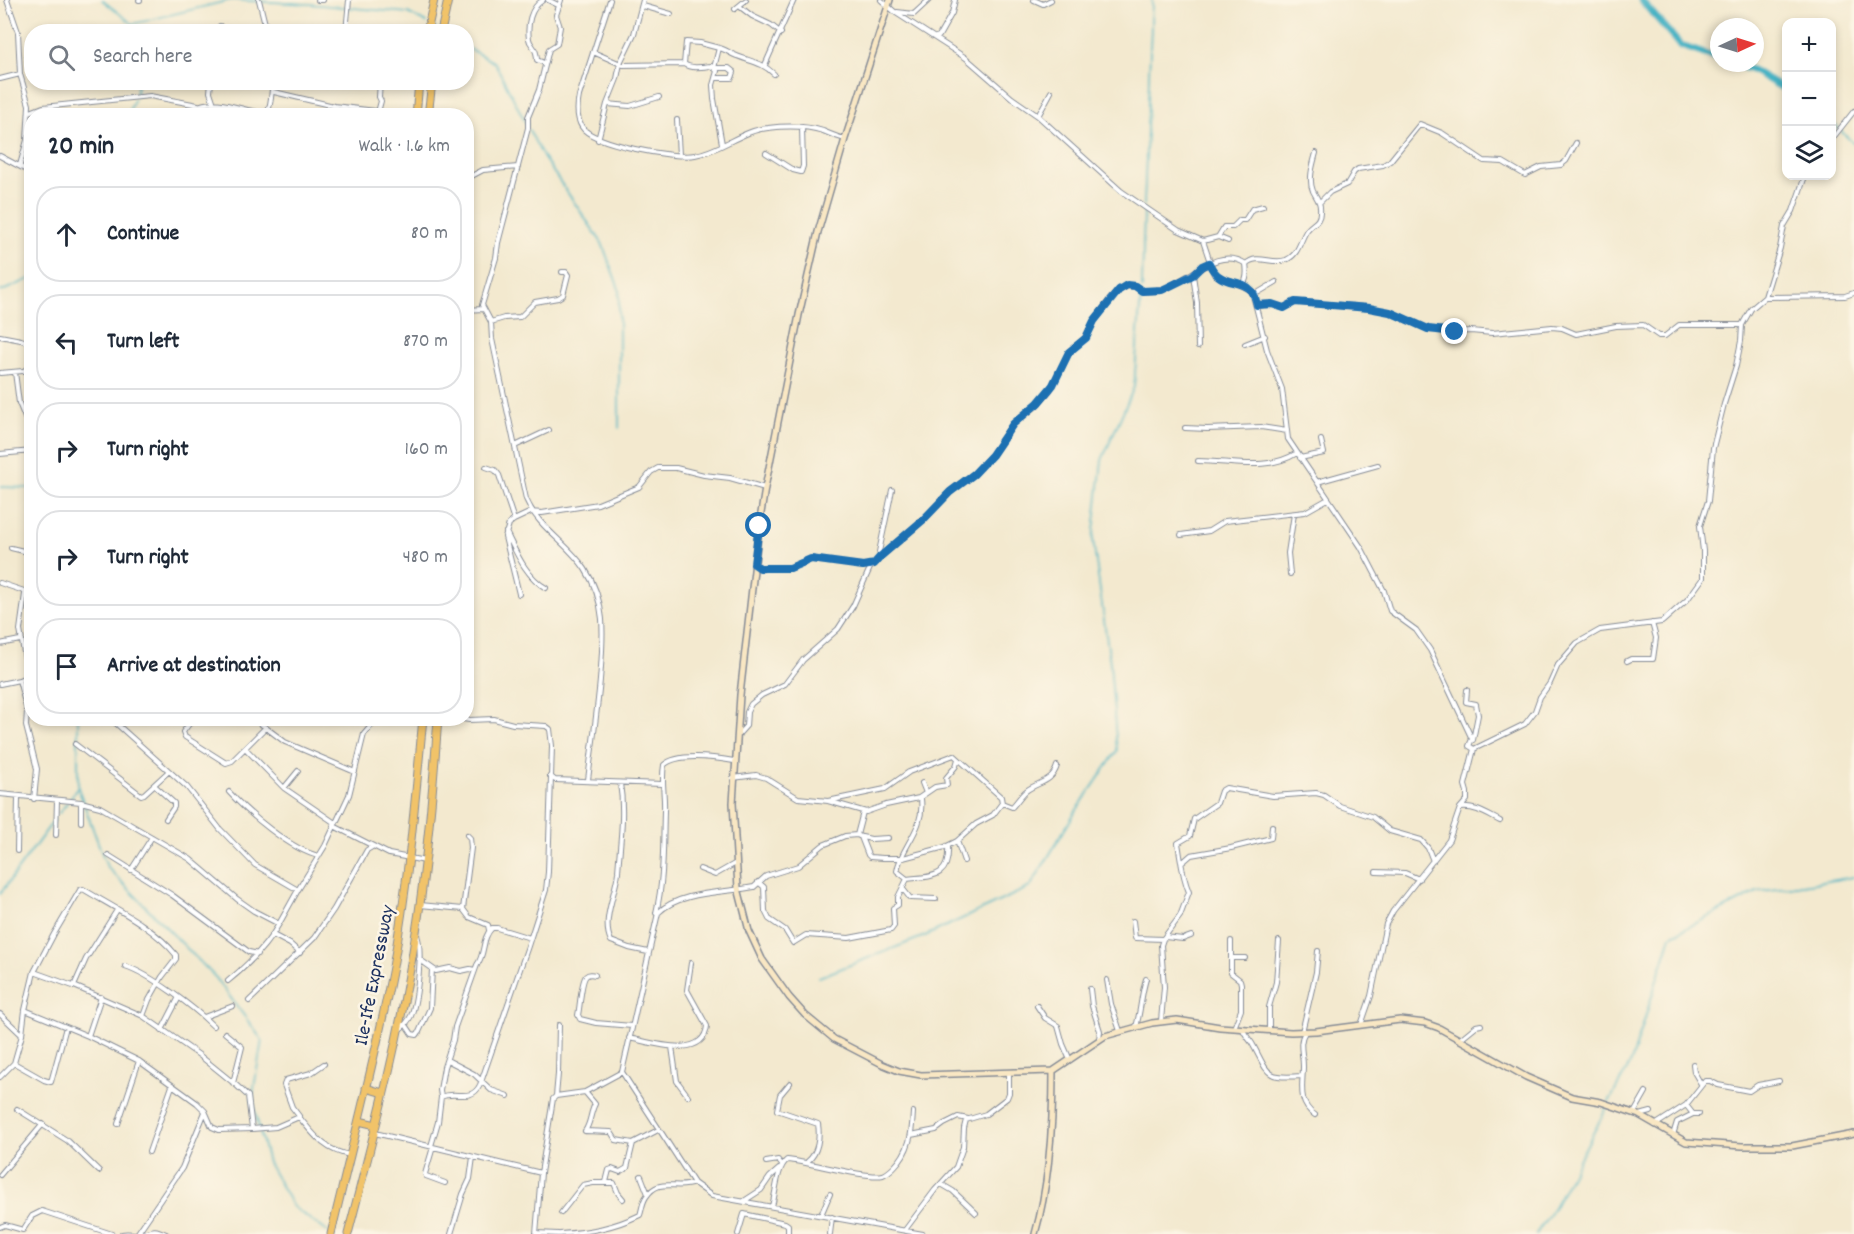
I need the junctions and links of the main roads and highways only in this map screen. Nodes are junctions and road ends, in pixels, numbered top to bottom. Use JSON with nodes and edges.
{"nodes":[{"id":1,"x":434,"y":0,"type":"edge"},
{"id":2,"x":448,"y":0,"type":"edge"},
{"id":3,"x":429,"y":24,"type":"edge"},
{"id":4,"x":443,"y":24,"type":"edge"},
{"id":5,"x":418,"y":90,"type":"edge"},
{"id":6,"x":431,"y":90,"type":"edge"},
{"id":7,"x":417,"y":108,"type":"edge"},
{"id":8,"x":429,"y":108,"type":"edge"},
{"id":9,"x":422,"y":726,"type":"edge"},
{"id":10,"x":437,"y":726,"type":"edge"},
{"id":11,"x":366,"y":1088,"type":"junction"},
{"id":12,"x":383,"y":1093,"type":"junction"},
{"id":13,"x":359,"y":1121,"type":"junction"},
{"id":14,"x":375,"y":1129,"type":"junction"},
{"id":15,"x":331,"y":1234,"type":"edge"},
{"id":16,"x":348,"y":1234,"type":"edge"}],
"edges":[{"from":1,"to":3,"type":"highway"},
{"from":2,"to":4,"type":"highway"},
{"from":5,"to":7,"type":"highway"},
{"from":6,"to":8,"type":"highway"},
{"from":9,"to":11,"type":"highway","name":"Ile-Ife Expressway"},
{"from":10,"to":12,"type":"highway","name":"Ile-Ife Expressway"},
{"from":11,"to":12,"type":"highway"},
{"from":11,"to":13,"type":"highway","name":"Ile-Ife Expressway"},
{"from":12,"to":14,"type":"highway","name":"Ile-Ife Expressway"},
{"from":13,"to":14,"type":"highway"},
{"from":13,"to":15,"type":"highway","name":"Ile-Ife Expressway"},
{"from":14,"to":16,"type":"highway","name":"Ile-Ife Expressway"}]}
